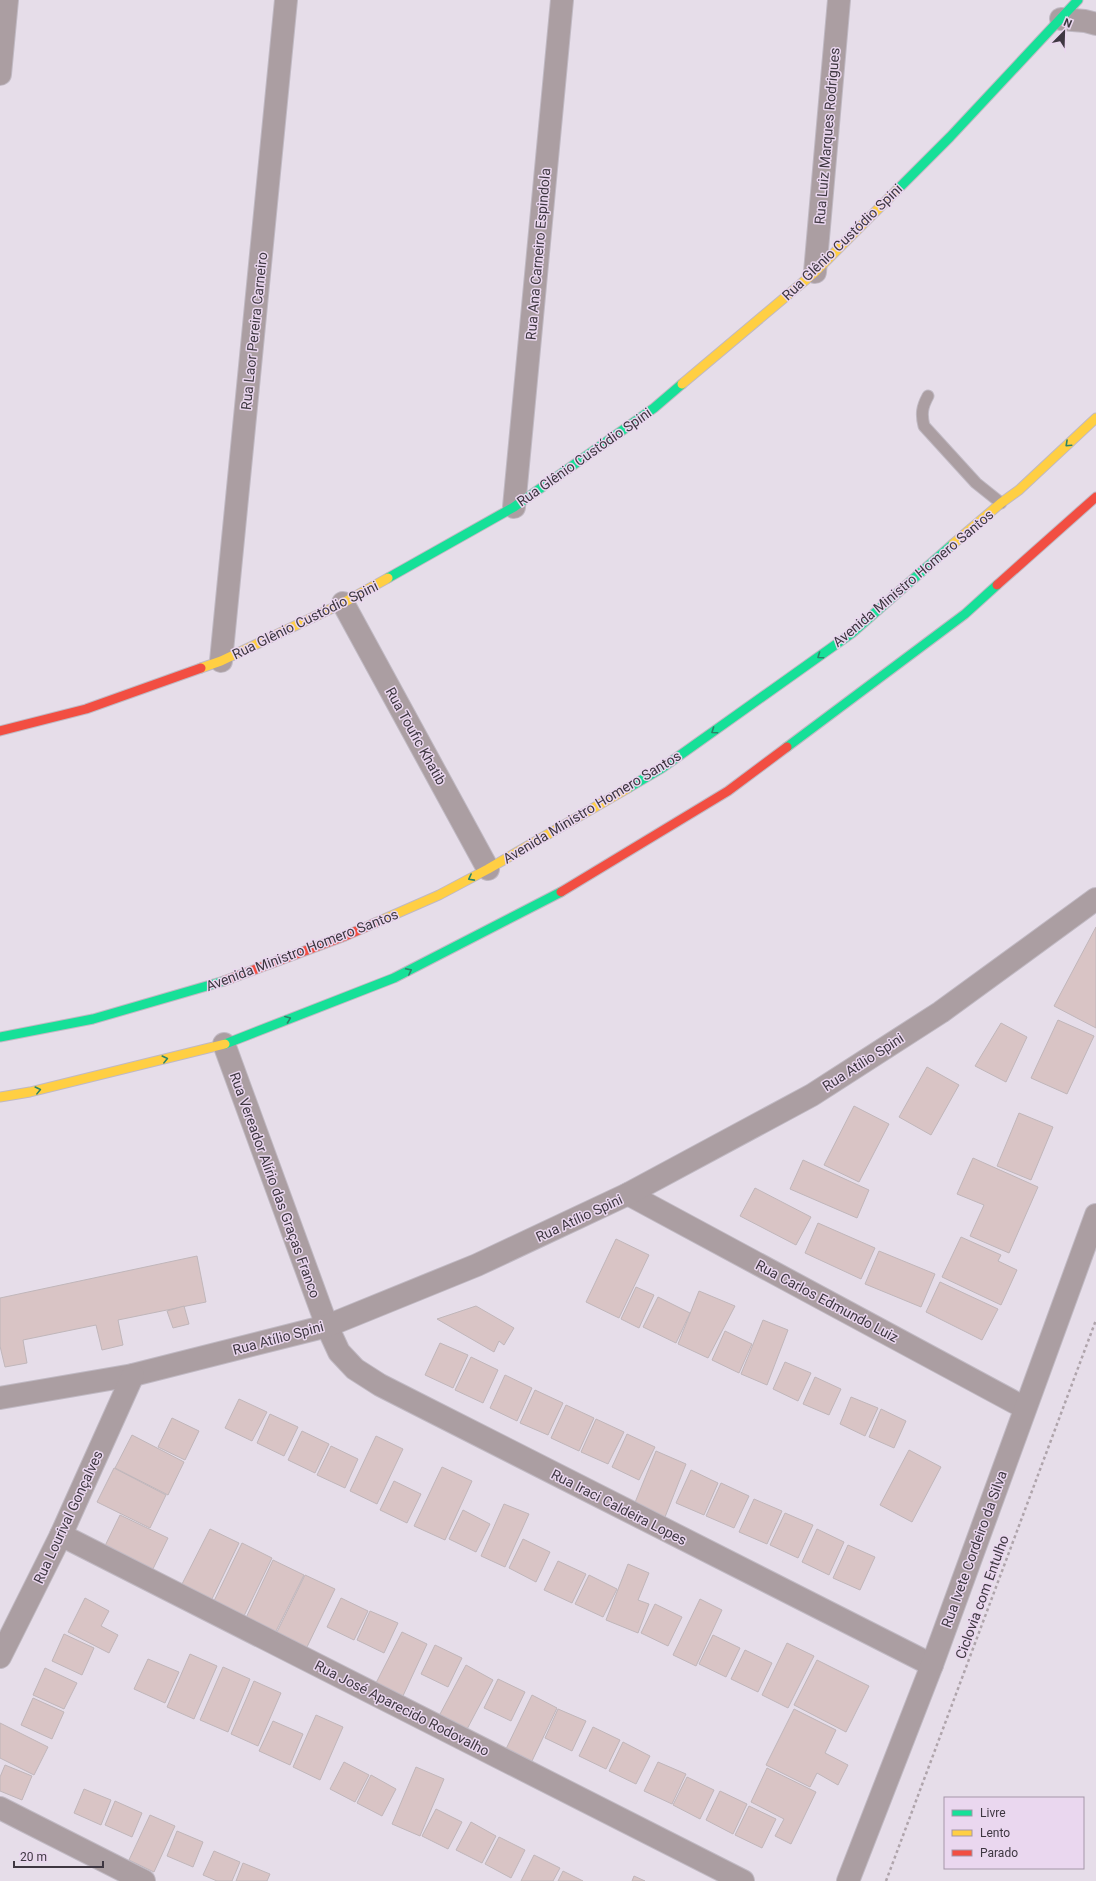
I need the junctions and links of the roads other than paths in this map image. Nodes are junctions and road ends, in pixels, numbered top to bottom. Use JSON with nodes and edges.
{"nodes":[{"id":1,"x":7,"y":0,"type":"edge"},
{"id":2,"x":286,"y":0,"type":"edge"},
{"id":3,"x":562,"y":0,"type":"edge"},
{"id":4,"x":840,"y":0,"type":"edge"},
{"id":5,"x":1078,"y":0,"type":"edge"},
{"id":6,"x":1061,"y":19,"type":"junction"},
{"id":7,"x":1096,"y":24,"type":"edge"},
{"id":8,"x":0,"y":74,"type":"edge"},
{"id":9,"x":815,"y":272,"type":"junction"},
{"id":10,"x":928,"y":396,"type":"dead end"},
{"id":11,"x":1096,"y":418,"type":"edge"},
{"id":12,"x":1096,"y":497,"type":"edge"},
{"id":13,"x":1001,"y":503,"type":"junction"},
{"id":14,"x":514,"y":507,"type":"junction"},
{"id":15,"x":343,"y":603,"type":"junction"},
{"id":16,"x":221,"y":661,"type":"junction"},
{"id":17,"x":0,"y":731,"type":"edge"},
{"id":18,"x":488,"y":869,"type":"junction"},
{"id":19,"x":1096,"y":899,"type":"edge"},
{"id":20,"x":0,"y":1037,"type":"edge"},
{"id":21,"x":224,"y":1044,"type":"junction"},
{"id":22,"x":0,"y":1097,"type":"edge"},
{"id":23,"x":628,"y":1194,"type":"junction"},
{"id":24,"x":1096,"y":1215,"type":"edge"},
{"id":25,"x":327,"y":1326,"type":"junction"},
{"id":26,"x":134,"y":1375,"type":"junction"},
{"id":27,"x":0,"y":1398,"type":"edge"},
{"id":28,"x":1025,"y":1408,"type":"junction"},
{"id":29,"x":61,"y":1535,"type":"junction"},
{"id":30,"x":0,"y":1658,"type":"edge"},
{"id":31,"x":932,"y":1665,"type":"junction"},
{"id":32,"x":0,"y":1808,"type":"edge"},
{"id":33,"x":144,"y":1881,"type":"edge"},
{"id":34,"x":744,"y":1881,"type":"edge"},
{"id":35,"x":848,"y":1881,"type":"edge"}],
"edges":[{"from":1,"to":8,"type":"street"},
{"from":2,"to":16,"type":"street","name":"Rua Laor Pereira Carneiro"},
{"from":3,"to":14,"type":"street","name":"Rua Ana Carneiro Espindola"},
{"from":4,"to":9,"type":"street","name":"Rua Luiz Marques Rodrigues"},
{"from":5,"to":6,"type":"street","name":"Rua Glênio Custódio Spini"},
{"from":6,"to":7,"type":"street"},
{"from":6,"to":9,"type":"street","name":"Rua Glênio Custódio Spini"},
{"from":9,"to":14,"type":"street","name":"Rua Glênio Custódio Spini"},
{"from":10,"to":13,"type":"lane"},
{"from":11,"to":13,"type":"street","name":"Avenida Ministro Homero Santos","one_way":true},
{"from":21,"to":12,"type":"street","one_way":true},
{"from":13,"to":18,"type":"street","name":"Avenida Ministro Homero Santos","one_way":true},
{"from":14,"to":15,"type":"street","name":"Rua Glênio Custódio Spini"},
{"from":15,"to":16,"type":"street","name":"Rua Glênio Custódio Spini"},
{"from":15,"to":18,"type":"street","name":"Rua Toufic Khatib"},
{"from":16,"to":17,"type":"street","name":"Rua Glênio Custódio Spini"},
{"from":18,"to":20,"type":"street","name":"Avenida Ministro Homero Santos","one_way":true},
{"from":19,"to":23,"type":"street","name":"Rua Atílio Spini"},
{"from":22,"to":21,"type":"street","one_way":true},
{"from":21,"to":25,"type":"street","name":"Rua Vereador Alírio das Graças Franco"},
{"from":23,"to":25,"type":"street","name":"Rua Atílio Spini"},
{"from":23,"to":28,"type":"street","name":"Rua Carlos Edmundo Luiz"},
{"from":24,"to":28,"type":"street","name":"Rua Ivete Cordeiro da Silva"},
{"from":25,"to":26,"type":"street","name":"Rua Atílio Spini"},
{"from":25,"to":31,"type":"street","name":"Rua Iraci Caldeira Lopes"},
{"from":26,"to":27,"type":"street","name":"Rua Atílio Spini"},
{"from":26,"to":29,"type":"street","name":"Rua Lourival Gonçalves"},
{"from":28,"to":31,"type":"street","name":"Rua Ivete Cordeiro da Silva"},
{"from":29,"to":30,"type":"street","name":"Rua Lourival Gonçalves"},
{"from":29,"to":34,"type":"street","name":"Rua José Aparecido Rodovalho"},
{"from":31,"to":35,"type":"street","name":"Rua Ivete Cordeiro da Silva"},
{"from":32,"to":33,"type":"street"}]}
